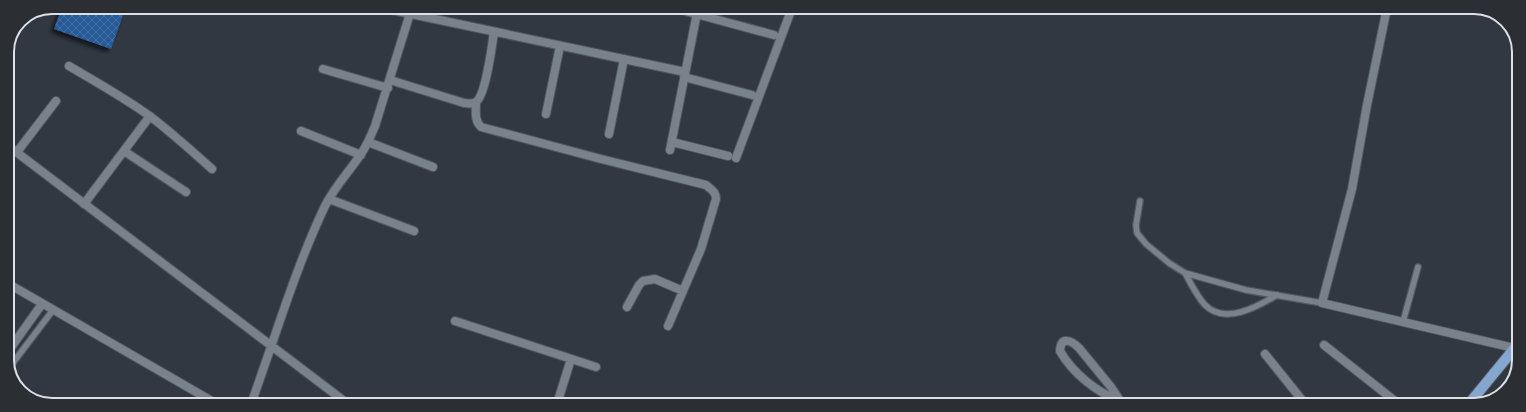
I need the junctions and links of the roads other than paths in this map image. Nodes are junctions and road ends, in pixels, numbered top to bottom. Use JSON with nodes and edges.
{"nodes":[{"id":1,"x":410,"y":14,"type":"edge"},
{"id":2,"x":423,"y":14,"type":"edge"},
{"id":3,"x":696,"y":14,"type":"edge"},
{"id":4,"x":707,"y":14,"type":"edge"},
{"id":5,"x":790,"y":14,"type":"edge"},
{"id":6,"x":1386,"y":14,"type":"edge"},
{"id":7,"x":494,"y":32,"type":"junction"},
{"id":8,"x":774,"y":35,"type":"dead end"},
{"id":9,"x":560,"y":46,"type":"junction"},
{"id":10,"x":624,"y":59,"type":"junction"},
{"id":11,"x":69,"y":66,"type":"dead end"},
{"id":12,"x":323,"y":69,"type":"dead end"},
{"id":13,"x":685,"y":75,"type":"junction"},
{"id":14,"x":389,"y":84,"type":"junction"},
{"id":15,"x":752,"y":95,"type":"dead end"},
{"id":16,"x":56,"y":101,"type":"dead end"},
{"id":17,"x":476,"y":102,"type":"junction"},
{"id":18,"x":546,"y":114,"type":"dead end"},
{"id":19,"x":150,"y":116,"type":"junction"},
{"id":20,"x":301,"y":131,"type":"dead end"},
{"id":21,"x":609,"y":134,"type":"dead end"},
{"id":22,"x":368,"y":142,"type":"junction"},
{"id":23,"x":14,"y":150,"type":"edge"},
{"id":24,"x":124,"y":151,"type":"junction"},
{"id":25,"x":17,"y":152,"type":"junction"},
{"id":26,"x":361,"y":155,"type":"junction"},
{"id":27,"x":433,"y":167,"type":"dead end"},
{"id":28,"x":212,"y":169,"type":"dead end"},
{"id":29,"x":186,"y":192,"type":"dead end"},
{"id":30,"x":329,"y":199,"type":"junction"},
{"id":31,"x":1140,"y":201,"type":"dead end"},
{"id":32,"x":84,"y":204,"type":"junction"},
{"id":33,"x":414,"y":231,"type":"dead end"},
{"id":34,"x":1418,"y":267,"type":"dead end"},
{"id":35,"x":1185,"y":273,"type":"junction"},
{"id":36,"x":14,"y":287,"type":"edge"},
{"id":37,"x":683,"y":291,"type":"junction"},
{"id":38,"x":1277,"y":295,"type":"junction"},
{"id":39,"x":42,"y":304,"type":"junction"},
{"id":40,"x":1322,"y":304,"type":"junction"},
{"id":41,"x":627,"y":307,"type":"dead end"},
{"id":42,"x":53,"y":310,"type":"junction"},
{"id":43,"x":455,"y":321,"type":"dead end"},
{"id":44,"x":1403,"y":322,"type":"junction"},
{"id":45,"x":668,"y":326,"type":"dead end"},
{"id":46,"x":14,"y":343,"type":"edge"},
{"id":47,"x":272,"y":345,"type":"junction"},
{"id":48,"x":1324,"y":345,"type":"dead end"},
{"id":49,"x":1512,"y":345,"type":"edge"},
{"id":50,"x":1512,"y":351,"type":"edge"},
{"id":51,"x":1265,"y":354,"type":"dead end"},
{"id":52,"x":571,"y":359,"type":"junction"},
{"id":53,"x":14,"y":361,"type":"edge"},
{"id":54,"x":596,"y":367,"type":"dead end"},
{"id":55,"x":207,"y":398,"type":"edge"},
{"id":56,"x":253,"y":398,"type":"edge"},
{"id":57,"x":340,"y":398,"type":"edge"},
{"id":58,"x":559,"y":398,"type":"edge"},
{"id":59,"x":1110,"y":398,"type":"edge"},
{"id":60,"x":1118,"y":398,"type":"edge"},
{"id":61,"x":1300,"y":398,"type":"edge"},
{"id":62,"x":1391,"y":398,"type":"edge"},
{"id":63,"x":1474,"y":398,"type":"edge"}],
"edges":[{"from":1,"to":14,"type":"street"},
{"from":2,"to":7,"type":"street"},
{"from":3,"to":13,"type":"street"},
{"from":4,"to":8,"type":"street"},
{"from":5,"to":13,"type":"street"},
{"from":6,"to":40,"type":"street"},
{"from":7,"to":9,"type":"street"},
{"from":7,"to":17,"type":"street"},
{"from":9,"to":10,"type":"street"},
{"from":9,"to":18,"type":"street"},
{"from":10,"to":13,"type":"street"},
{"from":10,"to":21,"type":"street"},
{"from":11,"to":19,"type":"street"},
{"from":12,"to":14,"type":"street"},
{"from":13,"to":15,"type":"street"},
{"from":14,"to":17,"type":"street"},
{"from":14,"to":22,"type":"street"},
{"from":16,"to":25,"type":"street"},
{"from":17,"to":37,"type":"street"},
{"from":19,"to":24,"type":"street"},
{"from":19,"to":28,"type":"street"},
{"from":20,"to":26,"type":"street"},
{"from":22,"to":26,"type":"street"},
{"from":22,"to":27,"type":"street"},
{"from":23,"to":25,"type":"street"},
{"from":24,"to":29,"type":"street"},
{"from":24,"to":32,"type":"street"},
{"from":25,"to":32,"type":"street"},
{"from":26,"to":30,"type":"street"},
{"from":30,"to":33,"type":"street"},
{"from":30,"to":47,"type":"street"},
{"from":31,"to":35,"type":"lane"},
{"from":32,"to":47,"type":"street"},
{"from":34,"to":44,"type":"lane"},
{"from":35,"to":38,"type":"lane"},
{"from":35,"to":38,"type":"lane"},
{"from":36,"to":39,"type":"street"},
{"from":37,"to":41,"type":"street"},
{"from":37,"to":45,"type":"street"},
{"from":38,"to":40,"type":"lane"},
{"from":39,"to":42,"type":"street"},
{"from":39,"to":46,"type":"street"},
{"from":40,"to":44,"type":"street"},
{"from":42,"to":53,"type":"lane"},
{"from":42,"to":55,"type":"street"},
{"from":43,"to":52,"type":"street"},
{"from":44,"to":49,"type":"street"},
{"from":47,"to":56,"type":"street"},
{"from":47,"to":57,"type":"street"},
{"from":48,"to":62,"type":"street"},
{"from":50,"to":63,"type":"main road"},
{"from":51,"to":61,"type":"street"},
{"from":52,"to":54,"type":"street"},
{"from":52,"to":58,"type":"street"},
{"from":59,"to":60,"type":"street"}]}
